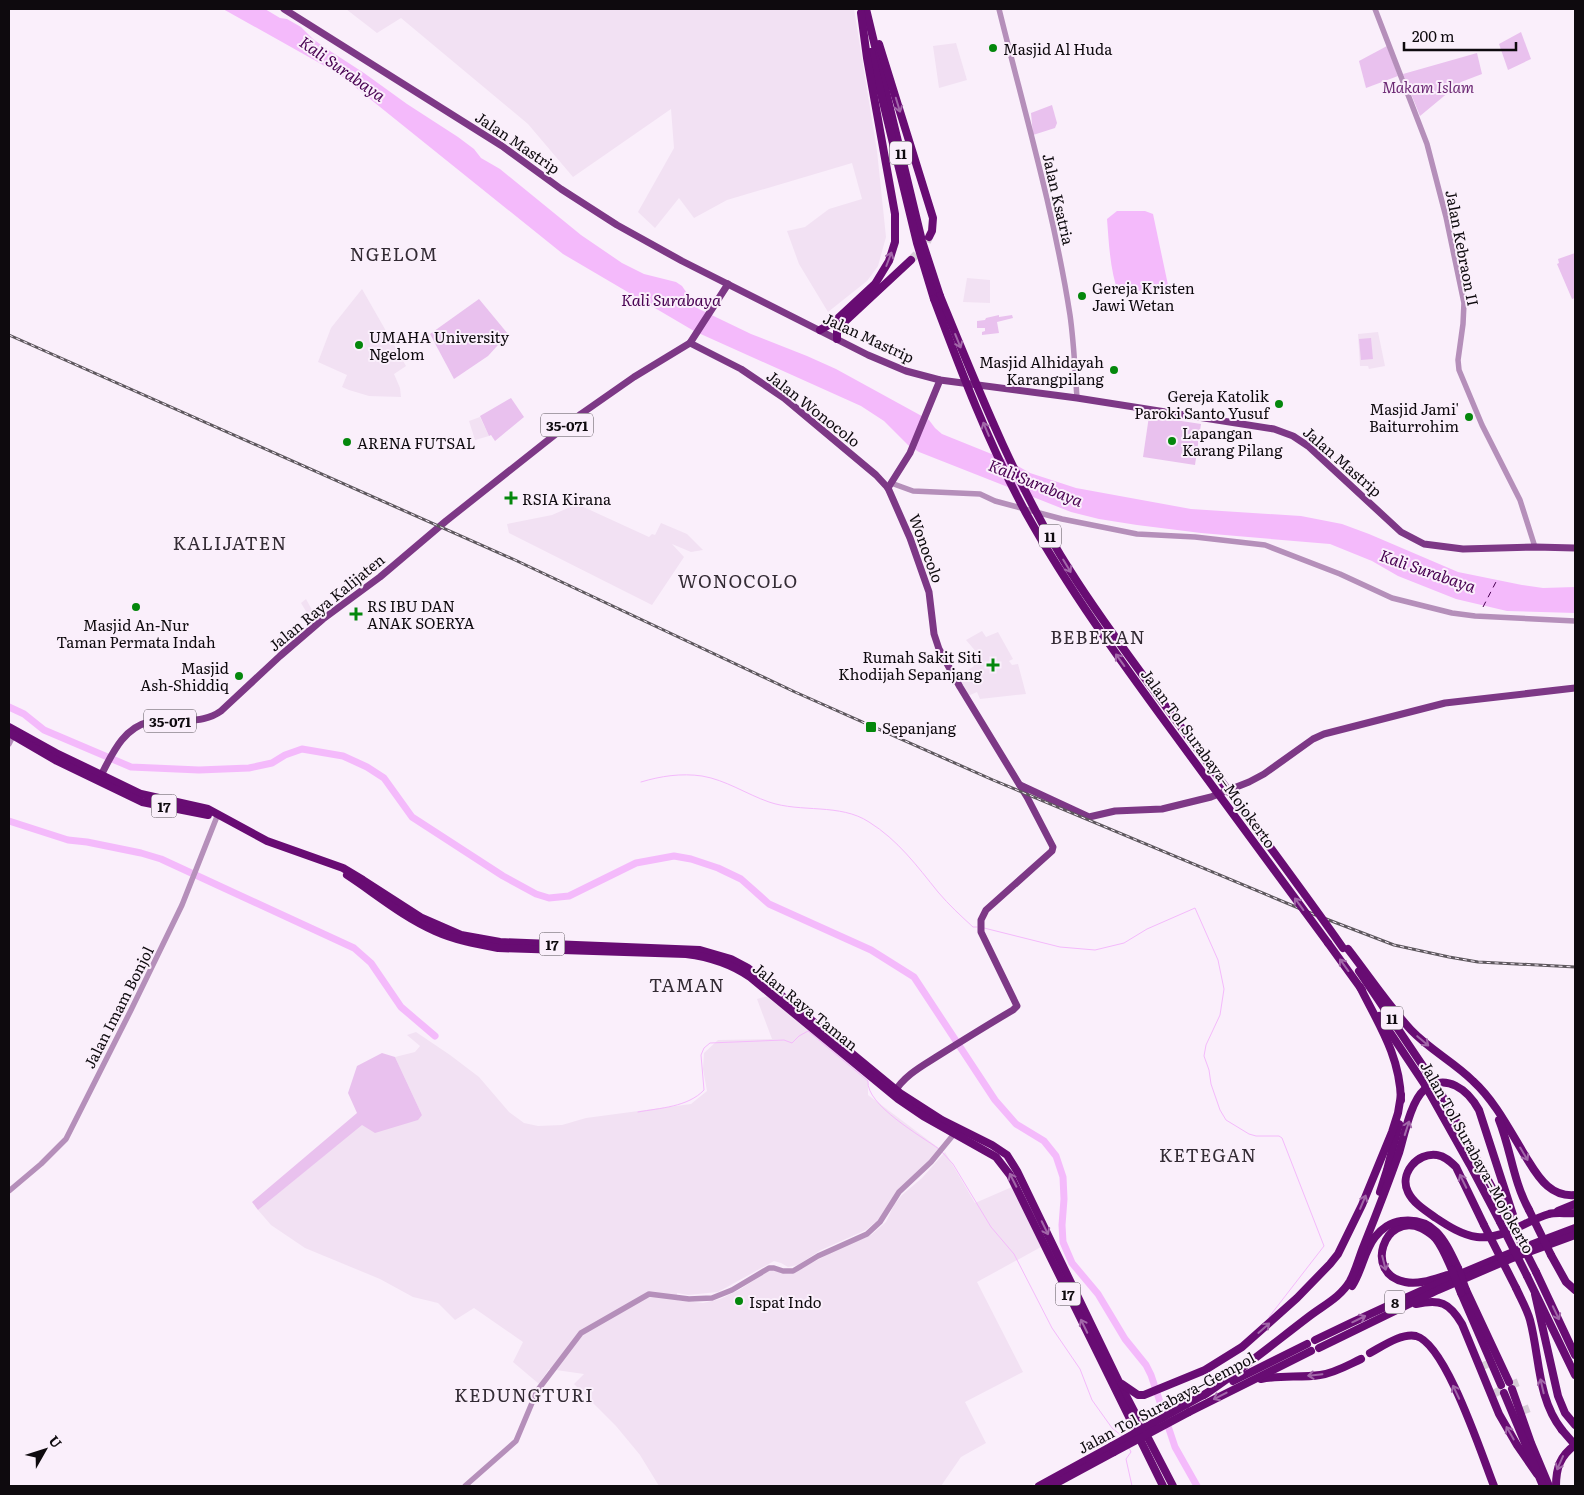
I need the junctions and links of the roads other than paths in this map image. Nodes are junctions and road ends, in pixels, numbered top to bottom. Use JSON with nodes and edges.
{"nodes":[{"id":1,"x":284,"y":9,"type":"edge"},
{"id":2,"x":999,"y":9,"type":"edge"},
{"id":3,"x":1375,"y":9,"type":"edge"},
{"id":4,"x":864,"y":10,"type":"edge"},
{"id":5,"x":929,"y":237,"type":"tunnel mouth"},
{"id":6,"x":911,"y":260,"type":"tunnel mouth"},
{"id":7,"x":728,"y":284,"type":"junction"},
{"id":8,"x":937,"y":298,"type":"junction"},
{"id":9,"x":820,"y":330,"type":"junction"},
{"id":10,"x":837,"y":339,"type":"junction"},
{"id":11,"x":692,"y":340,"type":"junction"},
{"id":12,"x":940,"y":380,"type":"junction"},
{"id":13,"x":1077,"y":398,"type":"junction"},
{"id":14,"x":890,"y":486,"type":"junction"},
{"id":15,"x":1535,"y":546,"type":"junction"},
{"id":16,"x":1575,"y":548,"type":"edge"},
{"id":17,"x":1575,"y":621,"type":"edge"},
{"id":18,"x":1575,"y":688,"type":"edge"},
{"id":19,"x":9,"y":727,"type":"edge"},
{"id":20,"x":11,"y":734,"type":"edge"},
{"id":21,"x":9,"y":744,"type":"edge"},
{"id":22,"x":100,"y":778,"type":"junction"},
{"id":23,"x":1019,"y":784,"type":"junction"},
{"id":24,"x":217,"y":816,"type":"junction"},
{"id":25,"x":1346,"y":948,"type":"junction"},
{"id":26,"x":1360,"y":987,"type":"junction"},
{"id":27,"x":897,"y":1094,"type":"junction"},
{"id":28,"x":1401,"y":1095,"type":"junction"},
{"id":29,"x":1489,"y":1098,"type":"junction"},
{"id":30,"x":954,"y":1134,"type":"junction"},
{"id":31,"x":9,"y":1191,"type":"edge"},
{"id":32,"x":1575,"y":1195,"type":"edge"},
{"id":33,"x":1575,"y":1204,"type":"edge"},
{"id":34,"x":1575,"y":1213,"type":"edge"},
{"id":35,"x":1547,"y":1215,"type":"junction"},
{"id":36,"x":1510,"y":1216,"type":"junction"},
{"id":37,"x":1575,"y":1228,"type":"edge"},
{"id":38,"x":1575,"y":1235,"type":"edge"},
{"id":39,"x":1575,"y":1240,"type":"edge"},
{"id":40,"x":1364,"y":1246,"type":"junction"},
{"id":41,"x":1540,"y":1248,"type":"junction"},
{"id":42,"x":1477,"y":1266,"type":"junction"},
{"id":43,"x":1455,"y":1269,"type":"junction"},
{"id":44,"x":1575,"y":1290,"type":"edge"},
{"id":45,"x":1464,"y":1291,"type":"junction"},
{"id":46,"x":1535,"y":1294,"type":"junction"},
{"id":47,"x":1403,"y":1306,"type":"junction"},
{"id":48,"x":1300,"y":1323,"type":"junction"},
{"id":49,"x":1476,"y":1326,"type":"junction"},
{"id":50,"x":1313,"y":1346,"type":"junction"},
{"id":51,"x":1370,"y":1353,"type":"dead end"},
{"id":52,"x":1575,"y":1354,"type":"edge"},
{"id":53,"x":1361,"y":1359,"type":"dead end"},
{"id":54,"x":1575,"y":1375,"type":"edge"},
{"id":55,"x":1119,"y":1382,"type":"junction"},
{"id":56,"x":1247,"y":1383,"type":"junction"},
{"id":57,"x":1506,"y":1387,"type":"junction"},
{"id":58,"x":1204,"y":1395,"type":"junction"},
{"id":59,"x":1188,"y":1408,"type":"junction"},
{"id":60,"x":1575,"y":1425,"type":"edge"},
{"id":61,"x":1575,"y":1445,"type":"edge"},
{"id":62,"x":1113,"y":1449,"type":"junction"},
{"id":63,"x":1536,"y":1456,"type":"junction"},
{"id":64,"x":1159,"y":1461,"type":"junction"},
{"id":65,"x":1538,"y":1474,"type":"junction"},
{"id":66,"x":1163,"y":1484,"type":"edge"},
{"id":67,"x":465,"y":1486,"type":"edge"},
{"id":68,"x":1039,"y":1486,"type":"edge"},
{"id":69,"x":1051,"y":1486,"type":"edge"},
{"id":70,"x":1169,"y":1486,"type":"edge"},
{"id":71,"x":1173,"y":1486,"type":"edge"},
{"id":72,"x":1494,"y":1486,"type":"edge"},
{"id":73,"x":1543,"y":1486,"type":"edge"},
{"id":74,"x":1549,"y":1486,"type":"edge"},
{"id":75,"x":1556,"y":1486,"type":"edge"}],
"edges":[{"from":1,"to":7,"type":"main road","name":"Jalan Mastrip"},
{"from":2,"to":13,"type":"street","name":"Jalan Ksatria"},
{"from":3,"to":15,"type":"street","name":"Jalan Kebraon II"},
{"from":4,"to":5,"type":"highway","one_way":true},
{"from":4,"to":8,"type":"highway","name":"Jalan Tol Surabaya–Mojokerto","number":"11"},
{"from":9,"to":4,"type":"highway","one_way":true},
{"from":6,"to":10,"type":"highway"},
{"from":7,"to":9,"type":"main road","name":"Jalan Mastrip"},
{"from":7,"to":11,"type":"main road","number":"35-071"},
{"from":8,"to":25,"type":"highway","name":"Jalan Tol Surabaya–Mojokerto","number":"11","one_way":true,"bridge":true},
{"from":26,"to":8,"type":"highway","name":"Jalan Tol Surabaya–Mojokerto","number":"11","one_way":true,"bridge":true},
{"from":9,"to":10,"type":"main road","name":"Jalan Mastrip"},
{"from":10,"to":12,"type":"main road","name":"Jalan Mastrip"},
{"from":11,"to":14,"type":"main road","name":"Jalan Wonocolo"},
{"from":11,"to":22,"type":"main road","name":"Jalan Raya Kalijaten","number":"35-071"},
{"from":12,"to":13,"type":"main road","name":"Jalan Mastrip"},
{"from":12,"to":14,"type":"main road"},
{"from":13,"to":15,"type":"main road","name":"Jalan Mastrip"},
{"from":14,"to":17,"type":"street"},
{"from":14,"to":23,"type":"main road","name":"Wonocolo"},
{"from":15,"to":16,"type":"main road","name":"Jalan Mastrip"},
{"from":18,"to":23,"type":"main road"},
{"from":19,"to":22,"type":"highway","number":"17"},
{"from":20,"to":21,"type":"street"},
{"from":20,"to":22,"type":"highway","number":"17"},
{"from":22,"to":24,"type":"highway","name":"Jalan Raya Taman","number":"17"},
{"from":23,"to":27,"type":"main road","name":"Wonocolo"},
{"from":24,"to":27,"type":"highway","name":"Jalan Raya Taman","number":"17"},
{"from":24,"to":31,"type":"street","name":"Jalan Imam Bonjol"},
{"from":25,"to":29,"type":"highway","one_way":true},
{"from":25,"to":36,"type":"highway","number":"11"},
{"from":26,"to":28,"type":"highway"},
{"from":26,"to":46,"type":"highway","name":"Jalan Tol Surabaya–Mojokerto","number":"11","bridge":true},
{"from":27,"to":30,"type":"highway","name":"Jalan Raya Taman","number":"17"},
{"from":27,"to":55,"type":"highway","name":"Jalan Raya Taman","number":"17","one_way":true},
{"from":28,"to":40,"type":"highway"},
{"from":55,"to":28,"type":"highway","one_way":true},
{"from":29,"to":32,"type":"highway","one_way":true},
{"from":29,"to":44,"type":"highway","bridge":true},
{"from":66,"to":30,"type":"highway","name":"Jalan Raya Taman","number":"17","one_way":true},
{"from":30,"to":67,"type":"street"},
{"from":33,"to":35,"type":"highway"},
{"from":34,"to":35,"type":"highway"},
{"from":61,"to":35,"type":"highway","one_way":true,"bridge":true},
{"from":40,"to":36,"type":"highway","one_way":true},
{"from":36,"to":52,"type":"highway","number":"11","one_way":true,"bridge":true},
{"from":37,"to":42,"type":"highway","name":"Jalan Tol Surabaya–Gempol","number":"8"},
{"from":38,"to":41,"type":"highway","name":"Jalan Tol Surabaya–Gempol","number":"8"},
{"from":39,"to":41,"type":"highway"},
{"from":40,"to":48,"type":"highway"},
{"from":41,"to":47,"type":"highway","name":"Jalan Tol Surabaya–Gempol","number":"8"},
{"from":43,"to":42,"type":"highway","one_way":true},
{"from":50,"to":42,"type":"highway","name":"Jalan Tol Surabaya–Gempol","number":"8","one_way":true},
{"from":43,"to":45,"type":"highway","bridge":true},
{"from":43,"to":48,"type":"highway"},
{"from":45,"to":49,"type":"highway"},
{"from":45,"to":57,"type":"highway"},
{"from":46,"to":54,"type":"highway","name":"Jalan Tol Surabaya–Mojokerto","number":"11"},
{"from":46,"to":60,"type":"highway"},
{"from":47,"to":50,"type":"highway","name":"Jalan Tol Surabaya–Gempol","number":"8"},
{"from":65,"to":47,"type":"highway","one_way":true},
{"from":48,"to":58,"type":"highway"},
{"from":49,"to":57,"type":"highway"},
{"from":49,"to":57,"type":"highway"},
{"from":50,"to":56,"type":"highway","name":"Jalan Tol Surabaya–Gempol","number":"8"},
{"from":50,"to":58,"type":"highway","name":"Jalan Tol Surabaya–Gempol","number":"8"},
{"from":72,"to":51,"type":"highway","one_way":true},
{"from":53,"to":56,"type":"highway","one_way":true},
{"from":55,"to":64,"type":"highway","name":"Jalan Raya Taman","number":"17"},
{"from":56,"to":59,"type":"highway","name":"Jalan Tol Surabaya–Gempol","number":"8","one_way":true},
{"from":57,"to":63,"type":"highway"},
{"from":57,"to":63,"type":"highway"},
{"from":57,"to":65,"type":"highway"},
{"from":58,"to":59,"type":"highway","name":"Jalan Tol Surabaya–Gempol","number":"8"},
{"from":59,"to":62,"type":"highway","name":"Jalan Tol Surabaya–Gempol","number":"8","bridge":true},
{"from":61,"to":75,"type":"highway","one_way":true},
{"from":62,"to":68,"type":"highway","name":"Jalan Tol Surabaya–Gempol","number":"8"},
{"from":62,"to":69,"type":"highway","name":"Jalan Tol Surabaya–Gempol","number":"8"},
{"from":63,"to":74,"type":"highway"},
{"from":64,"to":70,"type":"highway"},
{"from":64,"to":71,"type":"highway","number":"17"},
{"from":65,"to":73,"type":"highway"}]}
